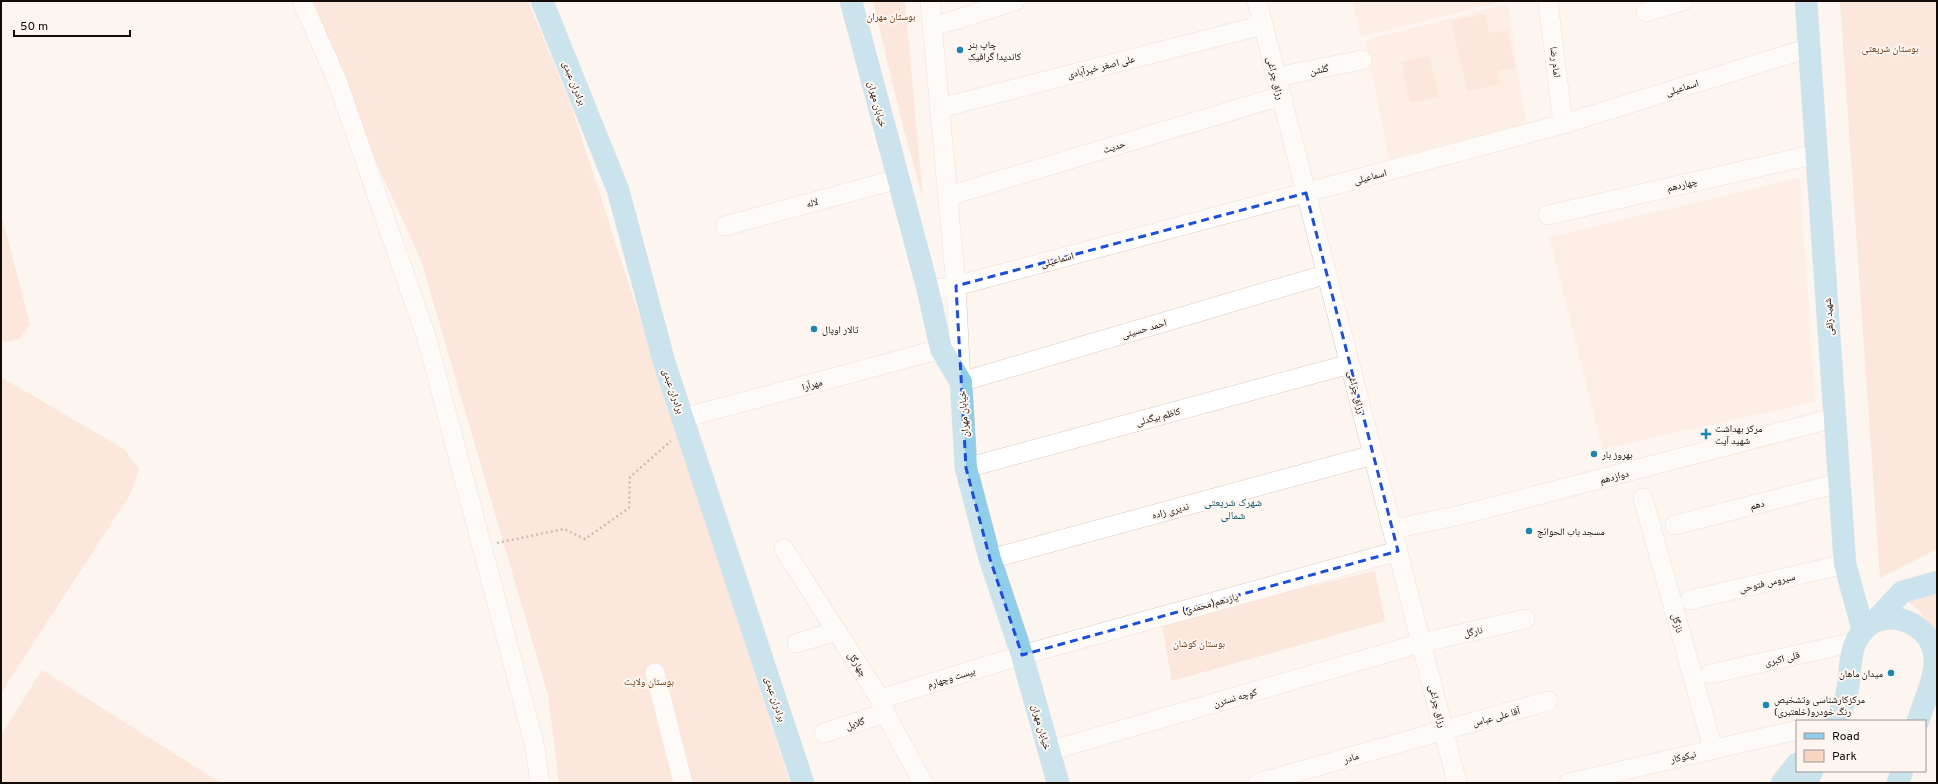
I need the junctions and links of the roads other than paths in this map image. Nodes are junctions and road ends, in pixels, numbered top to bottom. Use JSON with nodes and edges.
{"nodes":[{"id":1,"x":302,"y":1,"type":"edge"},
{"id":2,"x":542,"y":1,"type":"edge"},
{"id":3,"x":851,"y":1,"type":"edge"},
{"id":4,"x":930,"y":1,"type":"edge"},
{"id":5,"x":1015,"y":1,"type":"edge"},
{"id":6,"x":1256,"y":1,"type":"edge"},
{"id":7,"x":1548,"y":1,"type":"edge"},
{"id":8,"x":1684,"y":1,"type":"edge"},
{"id":9,"x":1806,"y":1,"type":"edge"},
{"id":10,"x":1646,"y":12,"type":"dead end"},
{"id":11,"x":1263,"y":25,"type":"junction"},
{"id":12,"x":933,"y":27,"type":"junction"},
{"id":13,"x":1809,"y":48,"type":"junction"},
{"id":14,"x":1362,"y":60,"type":"dead end"},
{"id":15,"x":1276,"y":77,"type":"junction"},
{"id":16,"x":1281,"y":96,"type":"junction"},
{"id":17,"x":940,"y":108,"type":"junction"},
{"id":18,"x":1564,"y":124,"type":"junction"},
{"id":19,"x":1816,"y":154,"type":"junction"},
{"id":20,"x":898,"y":179,"type":"junction"},
{"id":21,"x":1306,"y":193,"type":"junction"},
{"id":22,"x":948,"y":196,"type":"junction"},
{"id":23,"x":1548,"y":215,"type":"dead end"},
{"id":24,"x":725,"y":226,"type":"dead end"},
{"id":25,"x":1326,"y":274,"type":"junction"},
{"id":26,"x":956,"y":286,"type":"junction"},
{"id":27,"x":928,"y":290,"type":"junction"},
{"id":28,"x":941,"y":349,"type":"junction"},
{"id":29,"x":1350,"y":364,"type":"junction"},
{"id":30,"x":960,"y":382,"type":"junction"},
{"id":31,"x":1834,"y":418,"type":"junction"},
{"id":32,"x":680,"y":428,"type":"junction"},
{"id":33,"x":1373,"y":455,"type":"junction"},
{"id":34,"x":966,"y":468,"type":"junction"},
{"id":35,"x":1839,"y":483,"type":"junction"},
{"id":36,"x":1643,"y":498,"type":"dead end"},
{"id":37,"x":1675,"y":525,"type":"dead end"},
{"id":38,"x":1392,"y":529,"type":"junction"},
{"id":39,"x":784,"y":549,"type":"dead end"},
{"id":40,"x":1398,"y":551,"type":"junction"},
{"id":41,"x":990,"y":558,"type":"junction"},
{"id":42,"x":1844,"y":564,"type":"junction"},
{"id":43,"x":1937,"y":582,"type":"edge"},
{"id":44,"x":1690,"y":600,"type":"dead end"},
{"id":45,"x":1525,"y":619,"type":"dead end"},
{"id":46,"x":837,"y":631,"type":"junction"},
{"id":47,"x":1864,"y":631,"type":"junction"},
{"id":48,"x":797,"y":643,"type":"dead end"},
{"id":49,"x":1422,"y":643,"type":"junction"},
{"id":50,"x":1022,"y":655,"type":"junction"},
{"id":51,"x":1936,"y":658,"type":"edge"},
{"id":52,"x":655,"y":673,"type":"dead end"},
{"id":53,"x":1710,"y":674,"type":"dead end"},
{"id":54,"x":1548,"y":702,"type":"dead end"},
{"id":55,"x":883,"y":706,"type":"junction"},
{"id":56,"x":1836,"y":720,"type":"edge"},
{"id":57,"x":1918,"y":720,"type":"edge"},
{"id":58,"x":1444,"y":730,"type":"junction"},
{"id":59,"x":1796,"y":730,"type":"edge"},
{"id":60,"x":824,"y":732,"type":"dead end"},
{"id":61,"x":1713,"y":749,"type":"junction"},
{"id":62,"x":1049,"y":751,"type":"junction"},
{"id":63,"x":1796,"y":765,"type":"edge"},
{"id":64,"x":1812,"y":772,"type":"edge"},
{"id":65,"x":1902,"y":772,"type":"edge"},
{"id":66,"x":540,"y":783,"type":"edge"},
{"id":67,"x":683,"y":783,"type":"edge"},
{"id":68,"x":803,"y":783,"type":"edge"},
{"id":69,"x":923,"y":783,"type":"edge"},
{"id":70,"x":1058,"y":783,"type":"edge"},
{"id":71,"x":1258,"y":783,"type":"edge"},
{"id":72,"x":1458,"y":783,"type":"edge"},
{"id":73,"x":1569,"y":783,"type":"edge"},
{"id":74,"x":1782,"y":783,"type":"edge"},
{"id":75,"x":1806,"y":783,"type":"edge"},
{"id":76,"x":1898,"y":783,"type":"edge"}],
"edges":[{"from":1,"to":66,"type":"street"},
{"from":2,"to":32,"type":"main road","name":"برادران عبدی"},
{"from":3,"to":20,"type":"main road","name":"خیابان مهران"},
{"from":4,"to":12,"type":"street"},
{"from":5,"to":12,"type":"street"},
{"from":6,"to":11,"type":"street","name":"رزاق چراغی"},
{"from":7,"to":18,"type":"street","name":"امام رضا"},
{"from":8,"to":10,"type":"street"},
{"from":9,"to":13,"type":"main road","name":"شهید زلفی"},
{"from":11,"to":15,"type":"street","name":"رزاق چراغی"},
{"from":11,"to":17,"type":"street","name":"علی اصغر خیرآبادی"},
{"from":12,"to":17,"type":"street"},
{"from":13,"to":18,"type":"street","name":"اسماعیلی"},
{"from":13,"to":19,"type":"main road","name":"شهید زلفی"},
{"from":14,"to":15,"type":"street","name":"گلشن"},
{"from":15,"to":16,"type":"street","name":"رزاق چراغی"},
{"from":16,"to":21,"type":"street","name":"رزاق چراغی"},
{"from":16,"to":22,"type":"street","name":"حدیث"},
{"from":17,"to":22,"type":"street"},
{"from":18,"to":21,"type":"street","name":"اسماعیلی"},
{"from":19,"to":23,"type":"street","name":"چهاردهم"},
{"from":19,"to":31,"type":"main road","name":"شهید زلفی"},
{"from":20,"to":24,"type":"street","name":"لاله"},
{"from":20,"to":27,"type":"main road","name":"خیابان مهران"},
{"from":21,"to":25,"type":"street","name":"رزاق چراغی"},
{"from":21,"to":26,"type":"street","name":"اسماعیلی"},
{"from":22,"to":26,"type":"street"},
{"from":25,"to":29,"type":"street","name":"رزاق چراغی"},
{"from":25,"to":30,"type":"street","name":"احمد حسینی"},
{"from":26,"to":27,"type":"street","name":"اسماعیلی"},
{"from":26,"to":30,"type":"street"},
{"from":27,"to":28,"type":"main road","name":"خیابان مهران"},
{"from":28,"to":30,"type":"main road","name":"خیابان مهران"},
{"from":28,"to":32,"type":"street","name":"مهرآرا"},
{"from":29,"to":33,"type":"street","name":"رزاق چراغی"},
{"from":29,"to":34,"type":"street","name":"کاظم بیگدلی"},
{"from":30,"to":34,"type":"main road","name":"خیابان مهران"},
{"from":31,"to":35,"type":"main road","name":"شهید زلفی"},
{"from":31,"to":38,"type":"street","name":"دوازدهم"},
{"from":32,"to":68,"type":"main road","name":"برادران عبدی"},
{"from":33,"to":38,"type":"street","name":"رزاق چراغی"},
{"from":33,"to":41,"type":"street","name":"ندیری زاده"},
{"from":34,"to":41,"type":"main road","name":"خیابان مهران"},
{"from":35,"to":37,"type":"street","name":"دهم"},
{"from":35,"to":42,"type":"main road","name":"شهید زلفی"},
{"from":36,"to":61,"type":"street","name":"نازگل"},
{"from":38,"to":40,"type":"street","name":"رزاق چراغی"},
{"from":39,"to":46,"type":"street","name":"چهارگل"},
{"from":40,"to":49,"type":"street","name":"رزاق چراغی"},
{"from":40,"to":50,"type":"street","name":"یازدهم(محمدی)"},
{"from":41,"to":50,"type":"main road","name":"خیابان مهران"},
{"from":42,"to":44,"type":"street","name":"سیروس فتوحی"},
{"from":42,"to":47,"type":"main road","name":"شهید زلفی"},
{"from":43,"to":47,"type":"main road"},
{"from":45,"to":49,"type":"street","name":"نارگل"},
{"from":46,"to":48,"type":"street"},
{"from":46,"to":55,"type":"street","name":"چهارگل"},
{"from":47,"to":51,"type":"main road"},
{"from":47,"to":53,"type":"street","name":"قلی اکبری"},
{"from":47,"to":56,"type":"main road"},
{"from":49,"to":58,"type":"street","name":"رزاق چراغی"},
{"from":49,"to":62,"type":"street","name":"کوچه نسترن"},
{"from":50,"to":55,"type":"street","name":"بیست وچهارم"},
{"from":50,"to":62,"type":"main road","name":"خیابان مهران"},
{"from":51,"to":57,"type":"main road"},
{"from":52,"to":67,"type":"street"},
{"from":54,"to":58,"type":"street","name":"آقا علی عباس"},
{"from":55,"to":60,"type":"street","name":"گلایل"},
{"from":55,"to":69,"type":"street","name":"چهارگل"},
{"from":58,"to":71,"type":"street","name":"مادر"},
{"from":58,"to":72,"type":"street","name":"رزاق چراغی"},
{"from":59,"to":61,"type":"street","name":"نیکوکار"},
{"from":61,"to":73,"type":"street","name":"نیکوکار"},
{"from":62,"to":70,"type":"main road","name":"خیابان مهران"},
{"from":63,"to":74,"type":"main road"},
{"from":64,"to":75,"type":"main road"},
{"from":65,"to":76,"type":"main road"}]}
